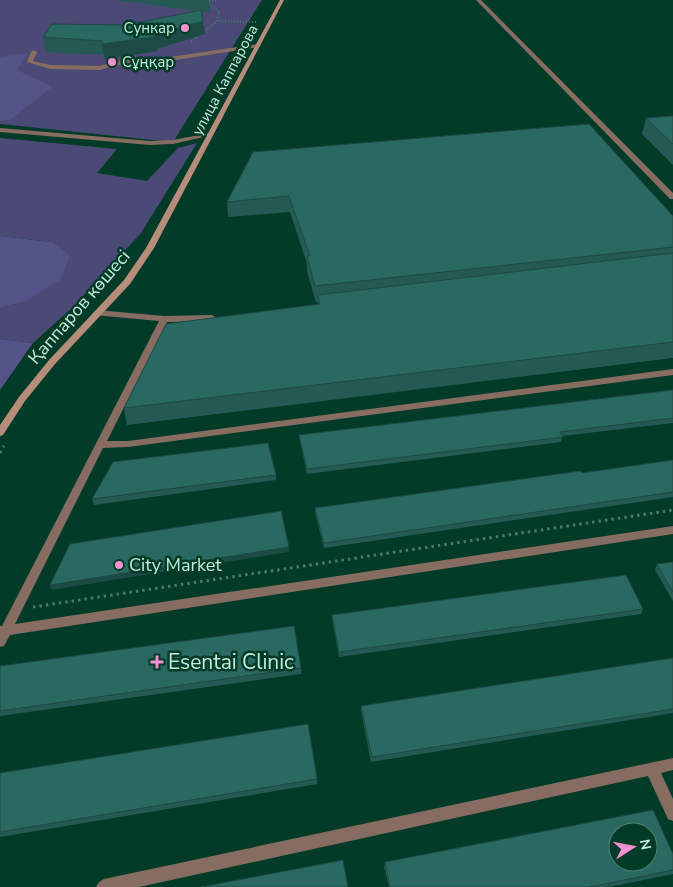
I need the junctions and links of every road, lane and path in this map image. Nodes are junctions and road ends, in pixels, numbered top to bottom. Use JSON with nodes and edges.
{"nodes":[{"id":1,"x":216,"y":0,"type":"edge"},
{"id":2,"x":282,"y":0,"type":"edge"},
{"id":3,"x":478,"y":0,"type":"edge"},
{"id":4,"x":217,"y":21,"type":"junction"},
{"id":5,"x":270,"y":23,"type":"junction"},
{"id":6,"x":190,"y":43,"type":"edge"},
{"id":7,"x":258,"y":46,"type":"junction"},
{"id":8,"x":34,"y":52,"type":"dead end"},
{"id":9,"x":0,"y":130,"type":"edge"},
{"id":10,"x":210,"y":135,"type":"junction"},
{"id":11,"x":192,"y":172,"type":"joint"},
{"id":12,"x":673,"y":197,"type":"edge"},
{"id":13,"x":97,"y":313,"type":"junction"},
{"id":14,"x":219,"y":317,"type":"edge"},
{"id":15,"x":164,"y":319,"type":"junction"},
{"id":16,"x":673,"y":372,"type":"edge"},
{"id":17,"x":0,"y":433,"type":"edge"},
{"id":18,"x":100,"y":445,"type":"junction"},
{"id":19,"x":673,"y":510,"type":"edge"},
{"id":20,"x":673,"y":530,"type":"edge"},
{"id":21,"x":17,"y":610,"type":"junction"},
{"id":22,"x":2,"y":635,"type":"edge"},
{"id":23,"x":673,"y":764,"type":"edge"},
{"id":24,"x":651,"y":768,"type":"junction"},
{"id":25,"x":673,"y":814,"type":"edge"},
{"id":26,"x":104,"y":887,"type":"edge"}],
"edges":[{"from":1,"to":4,"type":"path"},
{"from":2,"to":5,"type":"street","name":"улица Каппарова"},
{"from":3,"to":12,"type":"lane"},
{"from":4,"to":5,"type":"path"},
{"from":4,"to":6,"type":"path"},
{"from":5,"to":7,"type":"street","name":"улица Каппарова"},
{"from":7,"to":8,"type":"lane"},
{"from":7,"to":10,"type":"street","name":"улица Каппарова"},
{"from":9,"to":10,"type":"lane"},
{"from":10,"to":11,"type":"street","name":"улица Каппарова"},
{"from":11,"to":13,"type":"street","name":"Қаппаров көшесі"},
{"from":13,"to":15,"type":"lane"},
{"from":13,"to":17,"type":"street","name":"Қаппаров көшесі"},
{"from":14,"to":15,"type":"lane"},
{"from":15,"to":18,"type":"lane"},
{"from":16,"to":18,"type":"lane"},
{"from":18,"to":21,"type":"lane"},
{"from":19,"to":21,"type":"path"},
{"from":20,"to":22,"type":"lane"},
{"from":21,"to":22,"type":"lane"},
{"from":23,"to":24,"type":"lane"},
{"from":24,"to":25,"type":"lane"},
{"from":24,"to":26,"type":"lane"}]}
